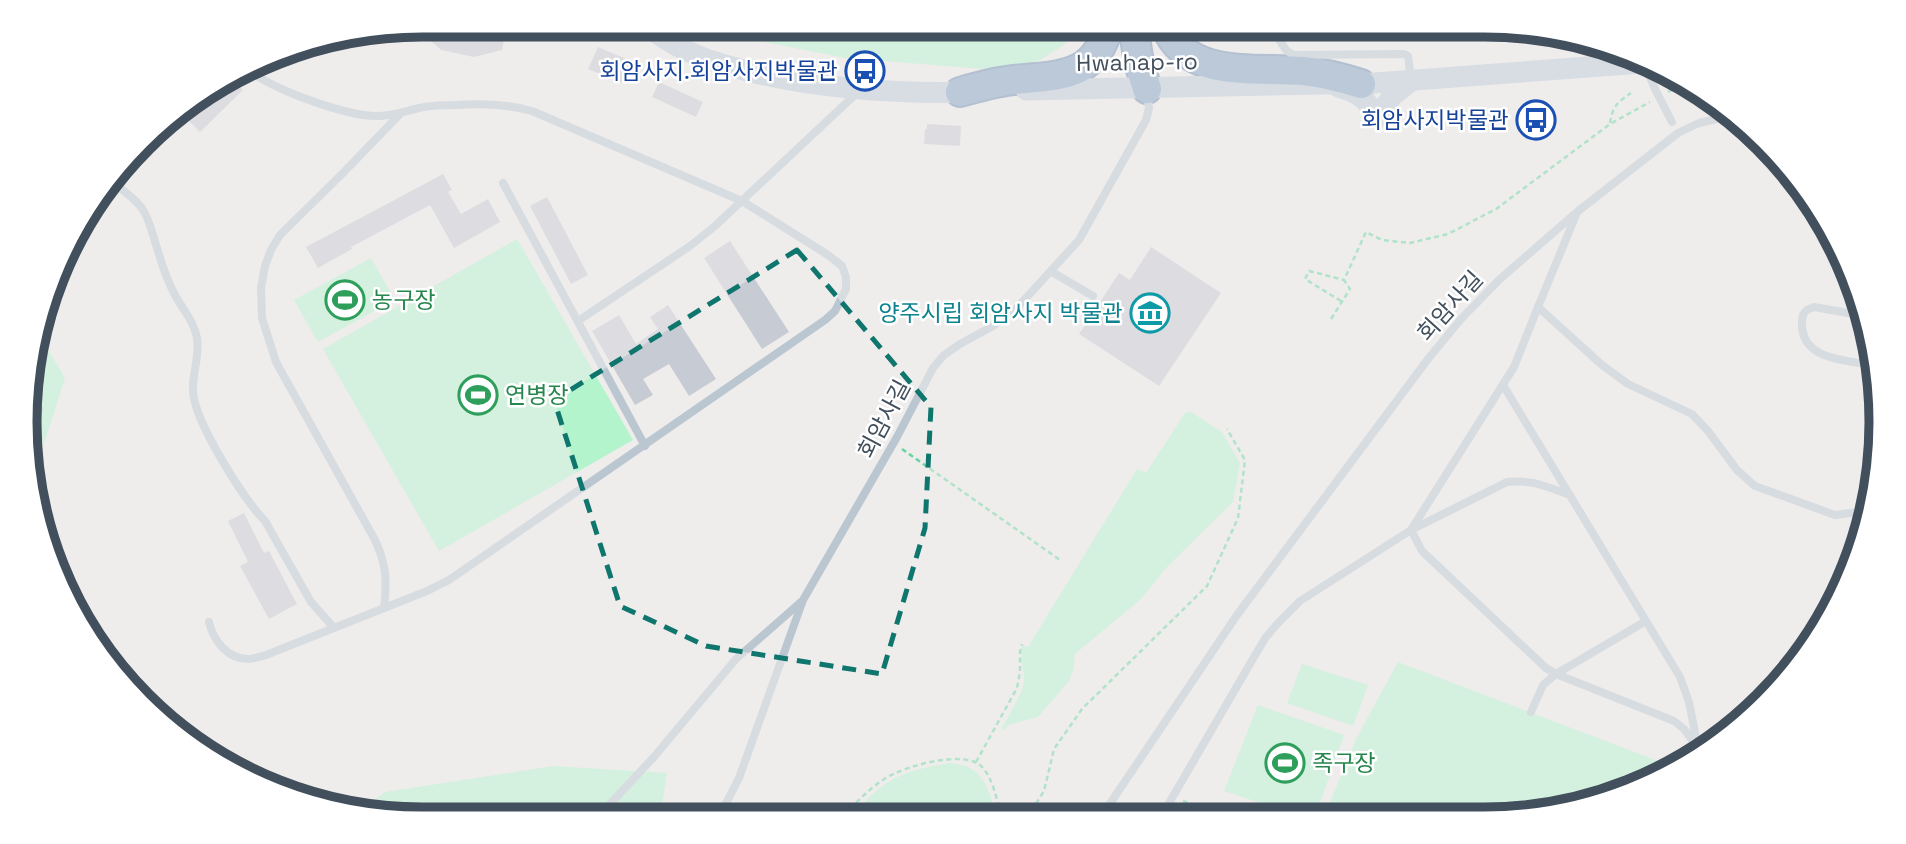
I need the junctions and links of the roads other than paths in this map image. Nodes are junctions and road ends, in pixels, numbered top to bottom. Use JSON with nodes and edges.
{"nodes":[{"id":1,"x":661,"y":37,"type":"edge"},
{"id":2,"x":1104,"y":37,"type":"edge"},
{"id":3,"x":1135,"y":37,"type":"edge"},
{"id":4,"x":1149,"y":37,"type":"edge"},
{"id":5,"x":1172,"y":37,"type":"edge"},
{"id":6,"x":1277,"y":37,"type":"edge"},
{"id":7,"x":1627,"y":64,"type":"edge"},
{"id":8,"x":1648,"y":73,"type":"edge"},
{"id":9,"x":256,"y":74,"type":"edge"},
{"id":10,"x":1411,"y":81,"type":"junction"},
{"id":11,"x":1361,"y":83,"type":"junction"},
{"id":12,"x":1326,"y":85,"type":"junction"},
{"id":13,"x":862,"y":89,"type":"junction"},
{"id":14,"x":1147,"y":89,"type":"junction"},
{"id":15,"x":960,"y":92,"type":"junction"},
{"id":16,"x":400,"y":114,"type":"junction"},
{"id":17,"x":1721,"y":118,"type":"edge"},
{"id":18,"x":1678,"y":133,"type":"junction"},
{"id":19,"x":503,"y":183,"type":"dead end"},
{"id":20,"x":117,"y":185,"type":"edge"},
{"id":21,"x":742,"y":201,"type":"junction"},
{"id":22,"x":1577,"y":212,"type":"junction"},
{"id":23,"x":1052,"y":272,"type":"junction"},
{"id":24,"x":1093,"y":296,"type":"dead end"},
{"id":25,"x":1538,"y":307,"type":"junction"},
{"id":26,"x":1854,"y":314,"type":"edge"},
{"id":27,"x":578,"y":321,"type":"junction"},
{"id":28,"x":1865,"y":364,"type":"edge"},
{"id":29,"x":1503,"y":384,"type":"junction"},
{"id":30,"x":38,"y":406,"type":"edge"},
{"id":31,"x":39,"y":409,"type":"dead end"},
{"id":32,"x":645,"y":446,"type":"junction"},
{"id":33,"x":1570,"y":495,"type":"junction"},
{"id":34,"x":1858,"y":512,"type":"edge"},
{"id":35,"x":1411,"y":530,"type":"junction"},
{"id":36,"x":803,"y":600,"type":"junction"},
{"id":37,"x":384,"y":608,"type":"junction"},
{"id":38,"x":1646,"y":621,"type":"junction"},
{"id":39,"x":209,"y":622,"type":"dead end"},
{"id":40,"x":334,"y":628,"type":"junction"},
{"id":41,"x":1556,"y":674,"type":"junction"},
{"id":42,"x":1531,"y":712,"type":"dead end"},
{"id":43,"x":1698,"y":742,"type":"edge"},
{"id":44,"x":1695,"y":744,"type":"edge"},
{"id":45,"x":607,"y":807,"type":"edge"},
{"id":46,"x":724,"y":807,"type":"edge"},
{"id":47,"x":1108,"y":807,"type":"edge"},
{"id":48,"x":1167,"y":807,"type":"edge"}],
"edges":[{"from":1,"to":13,"type":"main road","name":"Hwahap-ro"},
{"from":2,"to":15,"type":"highway"},
{"from":3,"to":14,"type":"highway"},
{"from":4,"to":14,"type":"highway"},
{"from":5,"to":11,"type":"highway"},
{"from":6,"to":10,"type":"lane"},
{"from":7,"to":10,"type":"main road","name":"Hwahap-ro"},
{"from":8,"to":18,"type":"lane","bridge":true},
{"from":9,"to":16,"type":"lane"},
{"from":10,"to":11,"type":"main road","name":"Hwahap-ro"},
{"from":10,"to":12,"type":"main road"},
{"from":11,"to":12,"type":"main road","name":"Hwahap-ro"},
{"from":12,"to":14,"type":"main road","name":"Hwahap-ro"},
{"from":13,"to":15,"type":"main road","name":"Hwahap-ro"},
{"from":13,"to":21,"type":"lane"},
{"from":14,"to":15,"type":"main road","name":"Hwahap-ro"},
{"from":14,"to":23,"type":"lane","name":"회암사길"},
{"from":16,"to":21,"type":"lane"},
{"from":16,"to":37,"type":"lane"},
{"from":17,"to":18,"type":"lane","name":"회암사길"},
{"from":18,"to":22,"type":"lane","name":"회암사길"},
{"from":19,"to":27,"type":"lane"},
{"from":20,"to":40,"type":"lane"},
{"from":21,"to":27,"type":"lane"},
{"from":21,"to":32,"type":"lane"},
{"from":22,"to":25,"type":"lane"},
{"from":22,"to":47,"type":"lane","name":"회암사길"},
{"from":23,"to":24,"type":"lane"},
{"from":23,"to":36,"type":"lane","name":"회암사길"},
{"from":25,"to":29,"type":"lane"},
{"from":25,"to":34,"type":"lane"},
{"from":26,"to":28,"type":"lane"},
{"from":27,"to":32,"type":"lane"},
{"from":29,"to":33,"type":"lane"},
{"from":29,"to":35,"type":"lane"},
{"from":30,"to":31,"type":"lane"},
{"from":32,"to":37,"type":"lane"},
{"from":33,"to":35,"type":"lane"},
{"from":33,"to":38,"type":"lane"},
{"from":35,"to":41,"type":"lane"},
{"from":35,"to":48,"type":"lane"},
{"from":36,"to":45,"type":"lane"},
{"from":36,"to":46,"type":"lane","name":"회암사길"},
{"from":37,"to":40,"type":"lane"},
{"from":38,"to":41,"type":"lane"},
{"from":38,"to":43,"type":"lane"},
{"from":39,"to":40,"type":"lane"},
{"from":41,"to":42,"type":"lane"},
{"from":41,"to":44,"type":"lane"}]}
